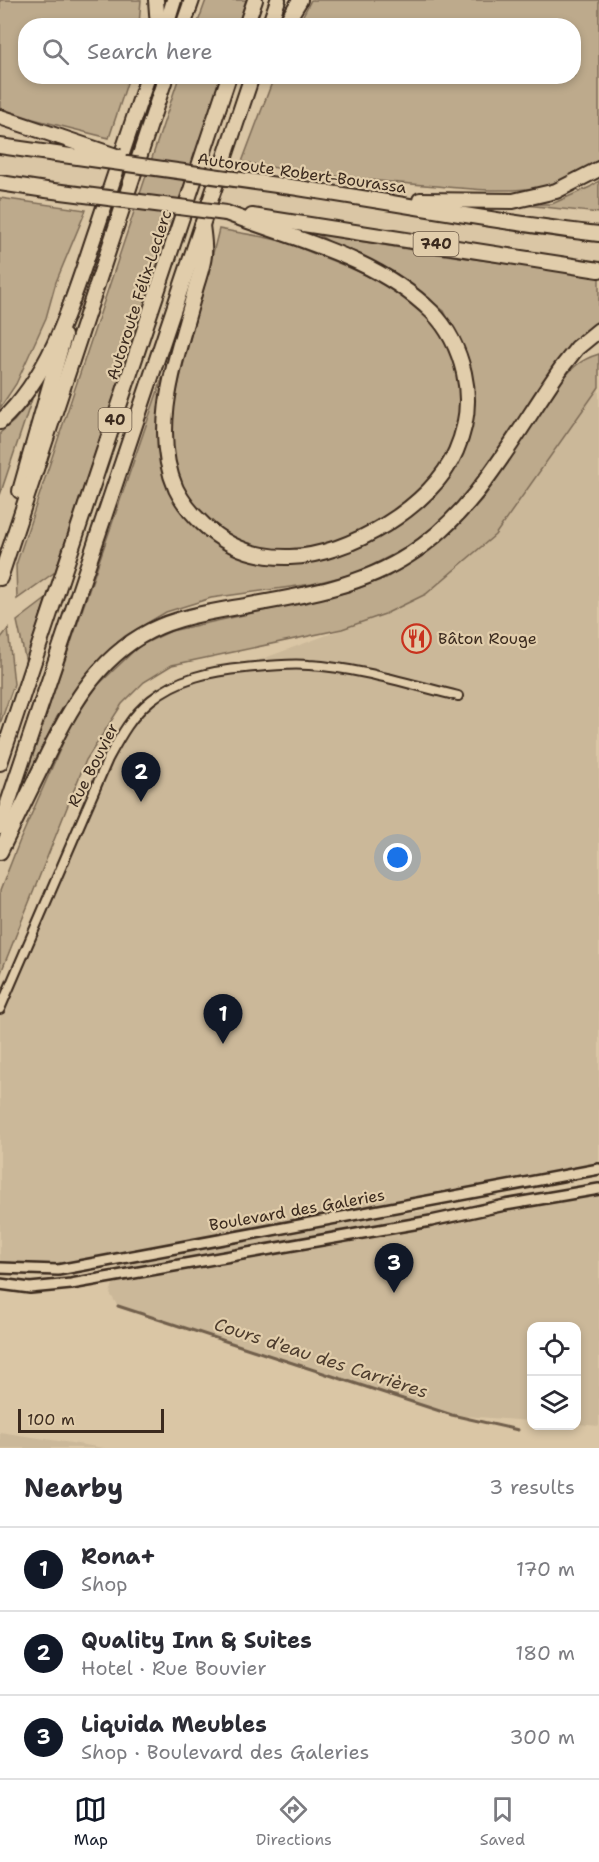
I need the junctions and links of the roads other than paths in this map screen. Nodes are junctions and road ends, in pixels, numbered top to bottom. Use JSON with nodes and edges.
{"nodes":[{"id":1,"x":156,"y":0,"type":"edge"},
{"id":2,"x":174,"y":0,"type":"edge"},
{"id":3,"x":192,"y":0,"type":"edge"},
{"id":4,"x":255,"y":0,"type":"edge"},
{"id":5,"x":278,"y":0,"type":"edge"},
{"id":6,"x":300,"y":0,"type":"edge"},
{"id":7,"x":157,"y":18,"type":"edge"},
{"id":8,"x":168,"y":18,"type":"edge"},
{"id":9,"x":186,"y":18,"type":"edge"},
{"id":10,"x":249,"y":18,"type":"edge"},
{"id":11,"x":272,"y":18,"type":"edge"},
{"id":12,"x":289,"y":18,"type":"edge"},
{"id":13,"x":145,"y":84,"type":"edge"},
{"id":14,"x":163,"y":84,"type":"edge"},
{"id":15,"x":226,"y":84,"type":"edge"},
{"id":16,"x":249,"y":84,"type":"edge"},
{"id":17,"x":255,"y":84,"type":"edge"},
{"id":18,"x":0,"y":117,"type":"edge"},
{"id":19,"x":236,"y":125,"type":"junction"},
{"id":20,"x":0,"y":146,"type":"edge"},
{"id":21,"x":149,"y":168,"type":"junction"},
{"id":22,"x":599,"y":169,"type":"edge"},
{"id":23,"x":1,"y":183,"type":"edge"},
{"id":24,"x":381,"y":200,"type":"junction"},
{"id":25,"x":272,"y":224,"type":"junction"},
{"id":26,"x":202,"y":225,"type":"junction"},
{"id":27,"x":599,"y":234,"type":"edge"},
{"id":28,"x":599,"y":270,"type":"edge"},
{"id":29,"x":68,"y":311,"type":"junction"},
{"id":30,"x":599,"y":330,"type":"edge"},
{"id":31,"x":0,"y":422,"type":"edge"},
{"id":32,"x":0,"y":559,"type":"edge"},
{"id":33,"x":0,"y":578,"type":"edge"},
{"id":34,"x":458,"y":696,"type":"dead end"},
{"id":35,"x":0,"y":764,"type":"edge"},
{"id":36,"x":0,"y":827,"type":"edge"},
{"id":37,"x":0,"y":852,"type":"edge"},
{"id":38,"x":0,"y":1009,"type":"edge"},
{"id":39,"x":599,"y":1169,"type":"edge"},
{"id":40,"x":599,"y":1189,"type":"edge"},
{"id":41,"x":0,"y":1268,"type":"edge"},
{"id":42,"x":0,"y":1284,"type":"edge"}],
"edges":[{"from":1,"to":7,"type":"highway"},
{"from":2,"to":8,"type":"highway"},
{"from":3,"to":9,"type":"highway"},
{"from":4,"to":10,"type":"highway"},
{"from":5,"to":11,"type":"highway"},
{"from":6,"to":12,"type":"highway"},
{"from":13,"to":29,"type":"highway"},
{"from":14,"to":33,"type":"highway"},
{"from":15,"to":35,"type":"highway","name":"Autoroute Félix-Leclerc","number":"40"},
{"from":16,"to":19,"type":"highway"},
{"from":17,"to":19,"type":"highway"},
{"from":18,"to":21,"type":"highway","bridge":true},
{"from":19,"to":26,"type":"highway"},
{"from":20,"to":21,"type":"highway","name":"Autoroute Robert-Bourassa","number":"740","bridge":true},
{"from":21,"to":24,"type":"highway","name":"Autoroute Robert-Bourassa","number":"740","bridge":true},
{"from":22,"to":24,"type":"highway"},
{"from":23,"to":25,"type":"highway","bridge":true},
{"from":24,"to":27,"type":"highway","name":"Autoroute Robert-Bourassa","number":"740"},
{"from":25,"to":26,"type":"highway"},
{"from":25,"to":28,"type":"highway","number":"740"},
{"from":26,"to":36,"type":"highway"},
{"from":29,"to":31,"type":"highway"},
{"from":29,"to":32,"type":"highway"},
{"from":30,"to":37,"type":"highway"},
{"from":34,"to":38,"type":"street","name":"Rue Bouvier"},
{"from":39,"to":41,"type":"street","name":"Boulevard des Galeries"},
{"from":40,"to":42,"type":"street","name":"Boulevard des Galeries"}]}
